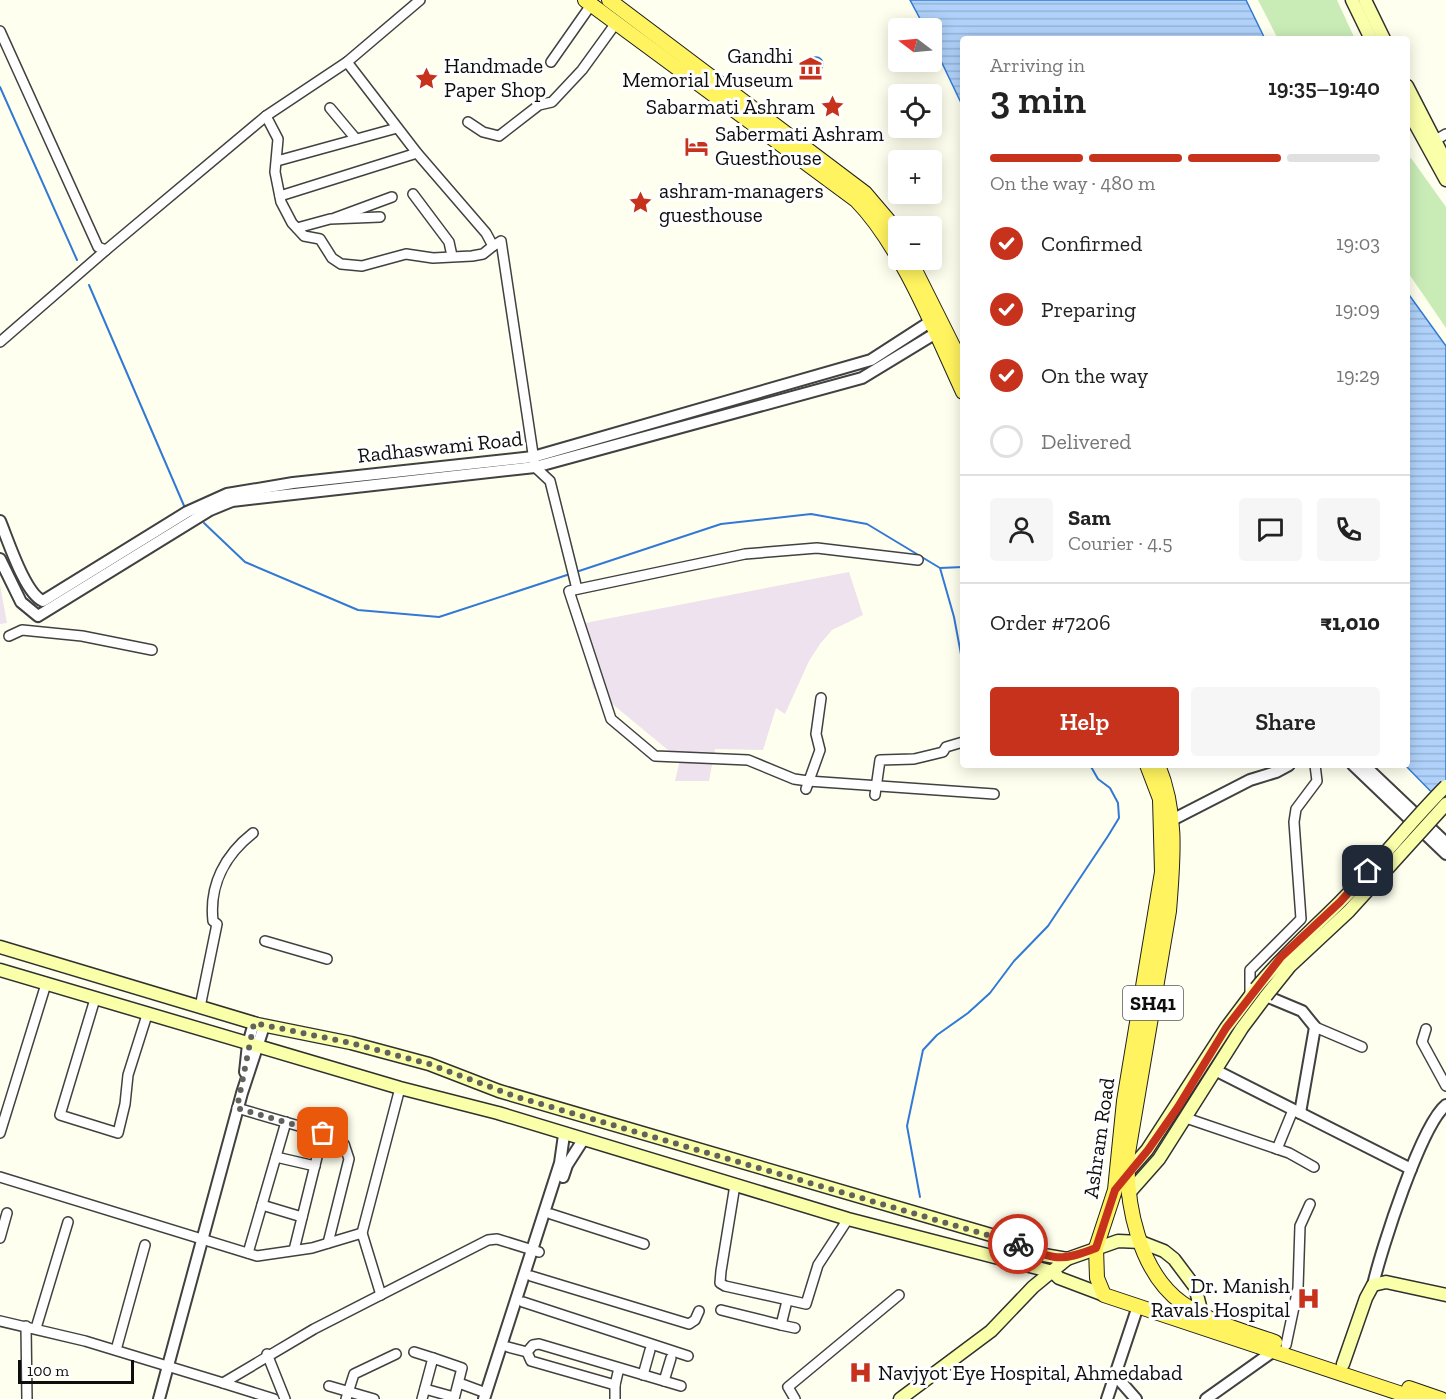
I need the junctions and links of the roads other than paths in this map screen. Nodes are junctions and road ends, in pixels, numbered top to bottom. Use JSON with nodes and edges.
{"nodes":[{"id":1,"x":420,"y":0,"type":"edge"},
{"id":2,"x":609,"y":0,"type":"edge"},
{"id":3,"x":1352,"y":0,"type":"edge"},
{"id":4,"x":1365,"y":0,"type":"edge"},
{"id":5,"x":588,"y":2,"type":"edge"},
{"id":6,"x":616,"y":23,"type":"junction"},
{"id":7,"x":0,"y":30,"type":"edge"},
{"id":8,"x":1370,"y":36,"type":"edge"},
{"id":9,"x":1383,"y":36,"type":"edge"},
{"id":10,"x":347,"y":62,"type":"junction"},
{"id":11,"x":551,"y":62,"type":"dead end"},
{"id":12,"x":1410,"y":92,"type":"edge"},
{"id":13,"x":330,"y":108,"type":"dead end"},
{"id":14,"x":1410,"y":114,"type":"edge"},
{"id":15,"x":266,"y":116,"type":"junction"},
{"id":16,"x":468,"y":122,"type":"dead end"},
{"id":17,"x":398,"y":128,"type":"junction"},
{"id":18,"x":1446,"y":134,"type":"edge"},
{"id":19,"x":356,"y":140,"type":"junction"},
{"id":20,"x":1434,"y":141,"type":"junction"},
{"id":21,"x":417,"y":153,"type":"junction"},
{"id":22,"x":277,"y":161,"type":"junction"},
{"id":23,"x":1446,"y":162,"type":"edge"},
{"id":24,"x":1446,"y":180,"type":"edge"},
{"id":25,"x":412,"y":194,"type":"dead end"},
{"id":26,"x":280,"y":196,"type":"junction"},
{"id":27,"x":392,"y":197,"type":"dead end"},
{"id":28,"x":873,"y":209,"type":"junction"},
{"id":29,"x":380,"y":217,"type":"dead end"},
{"id":30,"x":330,"y":219,"type":"junction"},
{"id":31,"x":888,"y":227,"type":"edge"},
{"id":32,"x":297,"y":228,"type":"junction"},
{"id":33,"x":493,"y":246,"type":"junction"},
{"id":34,"x":106,"y":250,"type":"junction"},
{"id":35,"x":452,"y":256,"type":"junction"},
{"id":36,"x":914,"y":270,"type":"edge"},
{"id":37,"x":937,"y":325,"type":"junction"},
{"id":38,"x":0,"y":342,"type":"edge"},
{"id":39,"x":960,"y":361,"type":"edge"},
{"id":40,"x":960,"y":384,"type":"edge"},
{"id":41,"x":534,"y":462,"type":"junction"},
{"id":42,"x":190,"y":516,"type":"junction"},
{"id":43,"x":0,"y":521,"type":"edge"},
{"id":44,"x":0,"y":559,"type":"edge"},
{"id":45,"x":918,"y":560,"type":"dead end"},
{"id":46,"x":577,"y":589,"type":"junction"},
{"id":47,"x":43,"y":601,"type":"junction"},
{"id":48,"x":38,"y":616,"type":"junction"},
{"id":49,"x":9,"y":636,"type":"dead end"},
{"id":50,"x":152,"y":650,"type":"dead end"},
{"id":51,"x":821,"y":698,"type":"dead end"},
{"id":52,"x":960,"y":743,"type":"edge"},
{"id":53,"x":1148,"y":768,"type":"edge"},
{"id":54,"x":1159,"y":768,"type":"edge"},
{"id":55,"x":1264,"y":768,"type":"edge"},
{"id":56,"x":1283,"y":768,"type":"edge"},
{"id":57,"x":1315,"y":768,"type":"edge"},
{"id":58,"x":1356,"y":768,"type":"edge"},
{"id":59,"x":1367,"y":768,"type":"edge"},
{"id":60,"x":1250,"y":780,"type":"junction"},
{"id":61,"x":876,"y":784,"type":"junction"},
{"id":62,"x":807,"y":785,"type":"junction"},
{"id":63,"x":1446,"y":786,"type":"edge"},
{"id":64,"x":994,"y":794,"type":"dead end"},
{"id":65,"x":875,"y":795,"type":"dead end"},
{"id":66,"x":1446,"y":804,"type":"edge"},
{"id":67,"x":1167,"y":821,"type":"junction"},
{"id":68,"x":253,"y":833,"type":"dead end"},
{"id":69,"x":1446,"y":842,"type":"edge"},
{"id":70,"x":1446,"y":854,"type":"edge"},
{"id":71,"x":265,"y":941,"type":"dead end"},
{"id":72,"x":0,"y":947,"type":"edge"},
{"id":73,"x":327,"y":959,"type":"dead end"},
{"id":74,"x":0,"y":970,"type":"edge"},
{"id":75,"x":46,"y":984,"type":"junction"},
{"id":76,"x":1257,"y":993,"type":"junction"},
{"id":77,"x":96,"y":999,"type":"junction"},
{"id":78,"x":200,"y":1007,"type":"junction"},
{"id":79,"x":147,"y":1015,"type":"junction"},
{"id":80,"x":259,"y":1024,"type":"junction"},
{"id":81,"x":1315,"y":1028,"type":"junction"},
{"id":82,"x":1426,"y":1029,"type":"dead end"},
{"id":83,"x":253,"y":1046,"type":"junction"},
{"id":84,"x":1362,"y":1047,"type":"dead end"},
{"id":85,"x":1215,"y":1070,"type":"junction"},
{"id":86,"x":1446,"y":1086,"type":"edge"},
{"id":87,"x":400,"y":1088,"type":"junction"},
{"id":88,"x":4,"y":1103,"type":"edge"},
{"id":89,"x":1446,"y":1105,"type":"edge"},
{"id":90,"x":237,"y":1108,"type":"junction"},
{"id":91,"x":1297,"y":1112,"type":"junction"},
{"id":92,"x":1186,"y":1118,"type":"junction"},
{"id":93,"x":286,"y":1122,"type":"junction"},
{"id":94,"x":0,"y":1133,"type":"edge"},
{"id":95,"x":323,"y":1133,"type":"junction"},
{"id":96,"x":564,"y":1135,"type":"junction"},
{"id":97,"x":583,"y":1140,"type":"junction"},
{"id":98,"x":1277,"y":1149,"type":"junction"},
{"id":99,"x":276,"y":1156,"type":"junction"},
{"id":100,"x":315,"y":1166,"type":"junction"},
{"id":101,"x":1314,"y":1167,"type":"dead end"},
{"id":102,"x":1411,"y":1169,"type":"junction"},
{"id":103,"x":1127,"y":1173,"type":"junction"},
{"id":104,"x":0,"y":1178,"type":"edge"},
{"id":105,"x":735,"y":1185,"type":"junction"},
{"id":106,"x":1122,"y":1192,"type":"junction"},
{"id":107,"x":1310,"y":1204,"type":"dead end"},
{"id":108,"x":262,"y":1205,"type":"junction"},
{"id":109,"x":7,"y":1212,"type":"dead end"},
{"id":110,"x":551,"y":1214,"type":"junction"},
{"id":111,"x":302,"y":1216,"type":"junction"},
{"id":112,"x":848,"y":1219,"type":"junction"},
{"id":113,"x":68,"y":1222,"type":"dead end"},
{"id":114,"x":363,"y":1233,"type":"junction"},
{"id":115,"x":202,"y":1237,"type":"junction"},
{"id":116,"x":0,"y":1238,"type":"edge"},
{"id":117,"x":1141,"y":1242,"type":"junction"},
{"id":118,"x":328,"y":1243,"type":"junction"},
{"id":119,"x":644,"y":1244,"type":"dead end"},
{"id":120,"x":145,"y":1245,"type":"dead end"},
{"id":121,"x":1096,"y":1248,"type":"junction"},
{"id":122,"x":294,"y":1251,"type":"junction"},
{"id":123,"x":536,"y":1251,"type":"junction"},
{"id":124,"x":248,"y":1253,"type":"junction"},
{"id":125,"x":1067,"y":1259,"type":"junction"},
{"id":126,"x":1056,"y":1275,"type":"junction"},
{"id":127,"x":531,"y":1276,"type":"junction"},
{"id":128,"x":1373,"y":1285,"type":"junction"},
{"id":129,"x":381,"y":1294,"type":"junction"},
{"id":130,"x":899,"y":1295,"type":"dead end"},
{"id":131,"x":1104,"y":1295,"type":"junction"},
{"id":132,"x":1446,"y":1295,"type":"edge"},
{"id":133,"x":787,"y":1301,"type":"junction"},
{"id":134,"x":523,"y":1302,"type":"junction"},
{"id":135,"x":1138,"y":1306,"type":"junction"},
{"id":136,"x":721,"y":1310,"type":"dead end"},
{"id":137,"x":699,"y":1311,"type":"dead end"},
{"id":138,"x":1202,"y":1314,"type":"junction"},
{"id":139,"x":0,"y":1321,"type":"edge"},
{"id":140,"x":781,"y":1325,"type":"junction"},
{"id":141,"x":26,"y":1326,"type":"junction"},
{"id":142,"x":36,"y":1328,"type":"junction"},
{"id":143,"x":795,"y":1328,"type":"dead end"},
{"id":144,"x":508,"y":1347,"type":"junction"},
{"id":145,"x":1280,"y":1347,"type":"junction"},
{"id":146,"x":116,"y":1350,"type":"junction"},
{"id":147,"x":650,"y":1350,"type":"dead end"},
{"id":148,"x":414,"y":1352,"type":"dead end"},
{"id":149,"x":526,"y":1352,"type":"junction"},
{"id":150,"x":267,"y":1354,"type":"junction"},
{"id":151,"x":396,"y":1354,"type":"dead end"},
{"id":152,"x":688,"y":1356,"type":"dead end"},
{"id":153,"x":433,"y":1358,"type":"junction"},
{"id":154,"x":671,"y":1358,"type":"dead end"},
{"id":155,"x":169,"y":1365,"type":"junction"},
{"id":156,"x":1343,"y":1365,"type":"junction"},
{"id":157,"x":619,"y":1368,"type":"junction"},
{"id":158,"x":643,"y":1375,"type":"junction"},
{"id":159,"x":1114,"y":1375,"type":"junction"},
{"id":160,"x":664,"y":1382,"type":"junction"},
{"id":161,"x":223,"y":1383,"type":"junction"},
{"id":162,"x":459,"y":1383,"type":"junction"},
{"id":163,"x":615,"y":1385,"type":"junction"},
{"id":164,"x":329,"y":1386,"type":"dead end"},
{"id":165,"x":681,"y":1386,"type":"dead end"},
{"id":166,"x":423,"y":1394,"type":"edge"},
{"id":167,"x":347,"y":1395,"type":"edge"},
{"id":168,"x":488,"y":1397,"type":"edge"},
{"id":169,"x":454,"y":1398,"type":"edge"},
{"id":170,"x":27,"y":1399,"type":"edge"},
{"id":171,"x":159,"y":1399,"type":"edge"},
{"id":172,"x":274,"y":1399,"type":"edge"},
{"id":173,"x":285,"y":1399,"type":"edge"},
{"id":174,"x":374,"y":1399,"type":"edge"},
{"id":175,"x":615,"y":1399,"type":"edge"},
{"id":176,"x":795,"y":1399,"type":"edge"},
{"id":177,"x":900,"y":1399,"type":"edge"},
{"id":178,"x":912,"y":1399,"type":"edge"},
{"id":179,"x":1107,"y":1399,"type":"edge"},
{"id":180,"x":1136,"y":1399,"type":"edge"},
{"id":181,"x":1206,"y":1399,"type":"edge"},
{"id":182,"x":1418,"y":1399,"type":"edge"},
{"id":183,"x":1441,"y":1399,"type":"edge"}],
"edges":[{"from":1,"to":10,"type":"street"},
{"from":2,"to":28,"type":"main road"},
{"from":3,"to":8,"type":"main road"},
{"from":4,"to":9,"type":"main road"},
{"from":5,"to":6,"type":"main road"},
{"from":5,"to":11,"type":"street"},
{"from":6,"to":16,"type":"street"},
{"from":6,"to":28,"type":"main road"},
{"from":7,"to":34,"type":"street"},
{"from":10,"to":15,"type":"street"},
{"from":10,"to":17,"type":"street"},
{"from":12,"to":20,"type":"main road"},
{"from":13,"to":19,"type":"street"},
{"from":14,"to":24,"type":"main road"},
{"from":15,"to":22,"type":"street"},
{"from":15,"to":34,"type":"street"},
{"from":17,"to":19,"type":"street"},
{"from":17,"to":21,"type":"street"},
{"from":18,"to":20,"type":"street"},
{"from":19,"to":22,"type":"street"},
{"from":20,"to":23,"type":"main road"},
{"from":21,"to":26,"type":"street"},
{"from":21,"to":33,"type":"street"},
{"from":22,"to":26,"type":"street"},
{"from":25,"to":35,"type":"street"},
{"from":26,"to":32,"type":"street"},
{"from":27,"to":30,"type":"street"},
{"from":28,"to":31,"type":"main road"},
{"from":28,"to":37,"type":"main road"},
{"from":29,"to":30,"type":"street"},
{"from":30,"to":32,"type":"street"},
{"from":32,"to":35,"type":"street"},
{"from":33,"to":35,"type":"street"},
{"from":33,"to":41,"type":"street"},
{"from":34,"to":38,"type":"street"},
{"from":36,"to":37,"type":"main road"},
{"from":37,"to":39,"type":"main road"},
{"from":37,"to":40,"type":"main road"},
{"from":37,"to":41,"type":"street","name":"Radhaswami Road"},
{"from":41,"to":42,"type":"street","name":"Radhaswami Road"},
{"from":41,"to":46,"type":"street"},
{"from":42,"to":47,"type":"street","name":"Radhaswami Road"},
{"from":42,"to":48,"type":"street","name":"Radhaswami Road"},
{"from":43,"to":47,"type":"street"},
{"from":44,"to":48,"type":"street"},
{"from":45,"to":46,"type":"street"},
{"from":46,"to":62,"type":"street"},
{"from":47,"to":48,"type":"street"},
{"from":49,"to":50,"type":"street"},
{"from":51,"to":62,"type":"street"},
{"from":52,"to":61,"type":"street"},
{"from":53,"to":67,"type":"main road","name":"Ashram Road"},
{"from":54,"to":67,"type":"main road","name":"Ashram Road","number":"SH41"},
{"from":55,"to":60,"type":"street"},
{"from":56,"to":60,"type":"street"},
{"from":57,"to":76,"type":"street"},
{"from":58,"to":70,"type":"street"},
{"from":59,"to":69,"type":"street"},
{"from":60,"to":67,"type":"street"},
{"from":61,"to":62,"type":"street"},
{"from":61,"to":64,"type":"street"},
{"from":61,"to":65,"type":"street"},
{"from":63,"to":76,"type":"main road","bridge":true},
{"from":66,"to":76,"type":"main road","bridge":true},
{"from":67,"to":103,"type":"main road","name":"Ashram Road","number":"SH41"},
{"from":67,"to":106,"type":"main road","name":"Ashram Road"},
{"from":68,"to":78,"type":"street"},
{"from":71,"to":73,"type":"street"},
{"from":72,"to":78,"type":"main road"},
{"from":74,"to":75,"type":"main road"},
{"from":75,"to":77,"type":"main road"},
{"from":75,"to":88,"type":"street"},
{"from":76,"to":81,"type":"street"},
{"from":76,"to":85,"type":"main road"},
{"from":76,"to":103,"type":"main road"},
{"from":77,"to":79,"type":"main road"},
{"from":77,"to":79,"type":"street"},
{"from":78,"to":80,"type":"main road"},
{"from":79,"to":83,"type":"main road"},
{"from":80,"to":83,"type":"street"},
{"from":80,"to":125,"type":"main road"},
{"from":81,"to":84,"type":"street"},
{"from":81,"to":91,"type":"street"},
{"from":82,"to":86,"type":"street"},
{"from":83,"to":87,"type":"main road"},
{"from":83,"to":90,"type":"street"},
{"from":85,"to":91,"type":"street"},
{"from":85,"to":92,"type":"main road"},
{"from":87,"to":96,"type":"main road"},
{"from":87,"to":114,"type":"street"},
{"from":88,"to":94,"type":"street"},
{"from":89,"to":102,"type":"street"},
{"from":90,"to":93,"type":"street"},
{"from":90,"to":115,"type":"street"},
{"from":91,"to":98,"type":"street"},
{"from":91,"to":102,"type":"street"},
{"from":92,"to":98,"type":"street"},
{"from":92,"to":106,"type":"main road"},
{"from":93,"to":95,"type":"street"},
{"from":93,"to":99,"type":"street"},
{"from":95,"to":100,"type":"street"},
{"from":95,"to":118,"type":"street"},
{"from":96,"to":97,"type":"main road"},
{"from":96,"to":123,"type":"street"},
{"from":97,"to":105,"type":"main road"},
{"from":97,"to":110,"type":"street"},
{"from":98,"to":101,"type":"street"},
{"from":99,"to":100,"type":"street"},
{"from":99,"to":108,"type":"street"},
{"from":100,"to":111,"type":"street"},
{"from":102,"to":128,"type":"street"},
{"from":103,"to":106,"type":"main road","name":"Ashram Road","number":"SH41"},
{"from":104,"to":115,"type":"street"},
{"from":105,"to":112,"type":"main road"},
{"from":105,"to":133,"type":"street"},
{"from":106,"to":117,"type":"main road","name":"Ashram Road","number":"SH41"},
{"from":106,"to":121,"type":"main road","name":"Ashram Road"},
{"from":107,"to":145,"type":"street"},
{"from":108,"to":111,"type":"street"},
{"from":108,"to":124,"type":"street"},
{"from":109,"to":116,"type":"street"},
{"from":110,"to":119,"type":"street"},
{"from":110,"to":123,"type":"street"},
{"from":111,"to":122,"type":"street"},
{"from":112,"to":126,"type":"main road"},
{"from":112,"to":133,"type":"street"},
{"from":113,"to":142,"type":"street"},
{"from":114,"to":118,"type":"street"},
{"from":114,"to":129,"type":"street"},
{"from":115,"to":124,"type":"street"},
{"from":115,"to":155,"type":"street"},
{"from":117,"to":121,"type":"main road"},
{"from":117,"to":138,"type":"main road","name":"Ashram Road","number":"SH41"},
{"from":117,"to":138,"type":"main road"},
{"from":118,"to":122,"type":"street"},
{"from":120,"to":146,"type":"street"},
{"from":121,"to":125,"type":"main road"},
{"from":121,"to":131,"type":"main road","name":"Ashram Road"},
{"from":122,"to":124,"type":"street"},
{"from":123,"to":127,"type":"street"},
{"from":123,"to":129,"type":"street"},
{"from":123,"to":168,"type":"street"},
{"from":125,"to":126,"type":"main road"},
{"from":126,"to":131,"type":"main road"},
{"from":126,"to":177,"type":"main road"},
{"from":126,"to":178,"type":"main road"},
{"from":127,"to":134,"type":"street"},
{"from":127,"to":137,"type":"street"},
{"from":128,"to":132,"type":"main road"},
{"from":128,"to":156,"type":"main road"},
{"from":129,"to":150,"type":"street"},
{"from":130,"to":176,"type":"street"},
{"from":131,"to":135,"type":"main road","name":"Ashram Road"},
{"from":133,"to":140,"type":"street"},
{"from":134,"to":144,"type":"street"},
{"from":134,"to":152,"type":"street"},
{"from":135,"to":145,"type":"main road","name":"Ashram Road"},
{"from":135,"to":159,"type":"street"},
{"from":136,"to":140,"type":"street"},
{"from":138,"to":145,"type":"main road","name":"Ashram Road","number":"SH41"},
{"from":139,"to":141,"type":"street"},
{"from":140,"to":143,"type":"street"},
{"from":141,"to":142,"type":"street"},
{"from":141,"to":170,"type":"street"},
{"from":142,"to":146,"type":"street"},
{"from":144,"to":149,"type":"street"},
{"from":144,"to":168,"type":"street"},
{"from":145,"to":156,"type":"main road","name":"Ashram Road","number":"SH41"},
{"from":145,"to":181,"type":"street"},
{"from":145,"to":182,"type":"main road","name":"Ashram Road"},
{"from":146,"to":155,"type":"street"},
{"from":147,"to":158,"type":"street"},
{"from":148,"to":153,"type":"street"},
{"from":149,"to":157,"type":"street"},
{"from":149,"to":163,"type":"street"},
{"from":150,"to":161,"type":"street"},
{"from":150,"to":173,"type":"street"},
{"from":151,"to":167,"type":"street"},
{"from":153,"to":162,"type":"street"},
{"from":153,"to":166,"type":"street"},
{"from":154,"to":160,"type":"street"},
{"from":155,"to":161,"type":"street"},
{"from":155,"to":171,"type":"street"},
{"from":156,"to":183,"type":"main road","name":"Ashram Road","number":"SH41"},
{"from":157,"to":158,"type":"street"},
{"from":157,"to":163,"type":"street"},
{"from":158,"to":160,"type":"street"},
{"from":159,"to":179,"type":"street"},
{"from":159,"to":180,"type":"street"},
{"from":160,"to":165,"type":"street"},
{"from":161,"to":172,"type":"street"},
{"from":162,"to":168,"type":"street"},
{"from":162,"to":169,"type":"street"},
{"from":163,"to":175,"type":"street"},
{"from":164,"to":167,"type":"street"},
{"from":166,"to":169,"type":"street"},
{"from":167,"to":174,"type":"street"}]}
